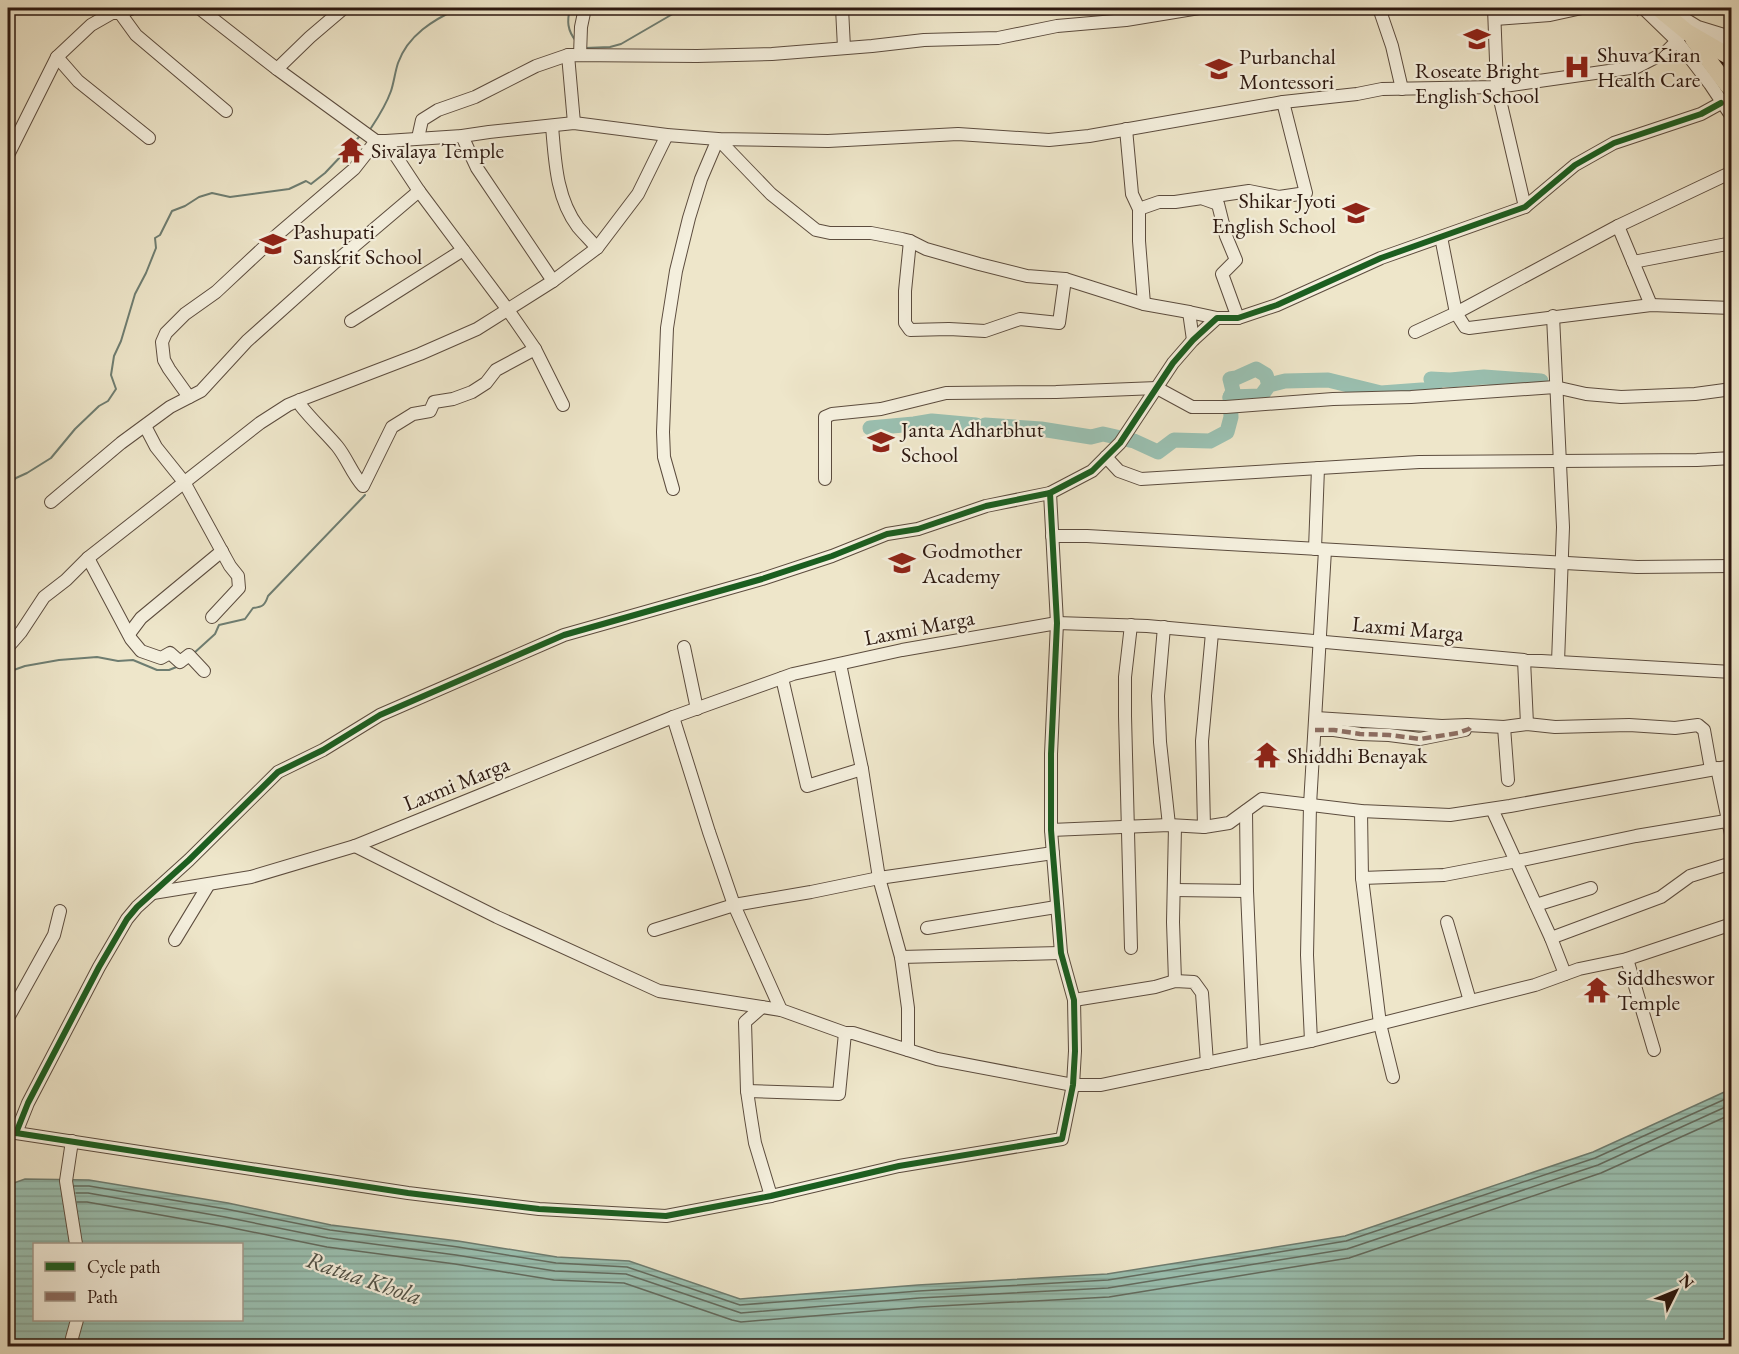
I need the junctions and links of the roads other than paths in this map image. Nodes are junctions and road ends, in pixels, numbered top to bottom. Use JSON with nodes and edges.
{"nodes":[{"id":1,"x":133,"y":8,"type":"edge"},
{"id":2,"x":199,"y":8,"type":"edge"},
{"id":3,"x":345,"y":8,"type":"edge"},
{"id":4,"x":585,"y":8,"type":"edge"},
{"id":5,"x":842,"y":8,"type":"edge"},
{"id":6,"x":1199,"y":8,"type":"edge"},
{"id":7,"x":1379,"y":8,"type":"edge"},
{"id":8,"x":1582,"y":8,"type":"edge"},
{"id":9,"x":1658,"y":8,"type":"edge"},
{"id":10,"x":1669,"y":8,"type":"edge"},
{"id":11,"x":1640,"y":10,"type":"edge"},
{"id":12,"x":113,"y":11,"type":"edge"},
{"id":13,"x":1494,"y":13,"type":"edge"},
{"id":14,"x":1681,"y":28,"type":"junction"},
{"id":15,"x":844,"y":48,"type":"junction"},
{"id":16,"x":1730,"y":50,"type":"edge"},
{"id":17,"x":574,"y":55,"type":"junction"},
{"id":18,"x":57,"y":57,"type":"junction"},
{"id":19,"x":277,"y":69,"type":"junction"},
{"id":20,"x":1497,"y":87,"type":"junction"},
{"id":21,"x":1728,"y":87,"type":"edge"},
{"id":22,"x":1402,"y":89,"type":"junction"},
{"id":23,"x":1283,"y":102,"type":"junction"},
{"id":24,"x":226,"y":111,"type":"dead end"},
{"id":25,"x":1731,"y":117,"type":"edge"},
{"id":26,"x":573,"y":123,"type":"junction"},
{"id":27,"x":552,"y":126,"type":"junction"},
{"id":28,"x":1126,"y":129,"type":"junction"},
{"id":29,"x":667,"y":135,"type":"junction"},
{"id":30,"x":462,"y":136,"type":"junction"},
{"id":31,"x":149,"y":138,"type":"dead end"},
{"id":32,"x":418,"y":138,"type":"junction"},
{"id":33,"x":718,"y":139,"type":"junction"},
{"id":34,"x":381,"y":141,"type":"junction"},
{"id":35,"x":8,"y":154,"type":"edge"},
{"id":36,"x":1731,"y":172,"type":"edge"},
{"id":37,"x":419,"y":192,"type":"junction"},
{"id":38,"x":1201,"y":198,"type":"junction"},
{"id":39,"x":1525,"y":207,"type":"junction"},
{"id":40,"x":1139,"y":209,"type":"junction"},
{"id":41,"x":1618,"y":226,"type":"junction"},
{"id":42,"x":1441,"y":237,"type":"junction"},
{"id":43,"x":910,"y":241,"type":"junction"},
{"id":44,"x":1731,"y":243,"type":"edge"},
{"id":45,"x":597,"y":248,"type":"junction"},
{"id":46,"x":463,"y":250,"type":"junction"},
{"id":47,"x":1633,"y":262,"type":"junction"},
{"id":48,"x":1065,"y":279,"type":"junction"},
{"id":49,"x":553,"y":281,"type":"junction"},
{"id":50,"x":1144,"y":304,"type":"junction"},
{"id":51,"x":1651,"y":305,"type":"junction"},
{"id":52,"x":1731,"y":308,"type":"edge"},
{"id":53,"x":508,"y":310,"type":"junction"},
{"id":54,"x":1189,"y":312,"type":"junction"},
{"id":55,"x":1456,"y":313,"type":"junction"},
{"id":56,"x":1553,"y":316,"type":"junction"},
{"id":57,"x":1217,"y":318,"type":"junction"},
{"id":58,"x":1238,"y":318,"type":"junction"},
{"id":59,"x":351,"y":321,"type":"dead end"},
{"id":60,"x":1415,"y":333,"type":"dead end"},
{"id":61,"x":1193,"y":340,"type":"junction"},
{"id":62,"x":535,"y":349,"type":"junction"},
{"id":63,"x":1556,"y":387,"type":"junction"},
{"id":64,"x":1157,"y":388,"type":"junction"},
{"id":65,"x":1731,"y":389,"type":"edge"},
{"id":66,"x":189,"y":397,"type":"junction"},
{"id":67,"x":300,"y":400,"type":"junction"},
{"id":68,"x":563,"y":405,"type":"dead end"},
{"id":69,"x":145,"y":426,"type":"junction"},
{"id":70,"x":1106,"y":457,"type":"junction"},
{"id":71,"x":1731,"y":458,"type":"edge"},
{"id":72,"x":1560,"y":460,"type":"junction"},
{"id":73,"x":1318,"y":468,"type":"junction"},
{"id":74,"x":825,"y":479,"type":"dead end"},
{"id":75,"x":184,"y":482,"type":"junction"},
{"id":76,"x":673,"y":489,"type":"dead end"},
{"id":77,"x":1050,"y":493,"type":"junction"},
{"id":78,"x":51,"y":502,"type":"dead end"},
{"id":79,"x":1052,"y":536,"type":"junction"},
{"id":80,"x":1320,"y":549,"type":"junction"},
{"id":81,"x":222,"y":551,"type":"junction"},
{"id":82,"x":88,"y":558,"type":"junction"},
{"id":83,"x":1562,"y":562,"type":"junction"},
{"id":84,"x":1731,"y":566,"type":"edge"},
{"id":85,"x":212,"y":616,"type":"dead end"},
{"id":86,"x":1057,"y":623,"type":"junction"},
{"id":87,"x":1131,"y":625,"type":"junction"},
{"id":88,"x":1164,"y":627,"type":"junction"},
{"id":89,"x":1212,"y":633,"type":"junction"},
{"id":90,"x":129,"y":634,"type":"junction"},
{"id":91,"x":1320,"y":641,"type":"junction"},
{"id":92,"x":8,"y":647,"type":"edge"},
{"id":93,"x":684,"y":647,"type":"dead end"},
{"id":94,"x":1524,"y":660,"type":"junction"},
{"id":95,"x":1558,"y":662,"type":"junction"},
{"id":96,"x":840,"y":664,"type":"junction"},
{"id":97,"x":204,"y":671,"type":"dead end"},
{"id":98,"x":1731,"y":672,"type":"edge"},
{"id":99,"x":782,"y":678,"type":"junction"},
{"id":100,"x":697,"y":709,"type":"junction"},
{"id":101,"x":673,"y":717,"type":"junction"},
{"id":102,"x":1316,"y":724,"type":"junction"},
{"id":103,"x":1527,"y":724,"type":"junction"},
{"id":104,"x":1504,"y":727,"type":"junction"},
{"id":105,"x":1731,"y":766,"type":"edge"},
{"id":106,"x":862,"y":769,"type":"junction"},
{"id":107,"x":1714,"y":769,"type":"junction"},
{"id":108,"x":1508,"y":780,"type":"dead end"},
{"id":109,"x":1310,"y":805,"type":"junction"},
{"id":110,"x":1492,"y":809,"type":"junction"},
{"id":111,"x":1246,"y":811,"type":"junction"},
{"id":112,"x":1361,"y":811,"type":"junction"},
{"id":113,"x":1730,"y":820,"type":"edge"},
{"id":114,"x":1172,"y":826,"type":"junction"},
{"id":115,"x":1204,"y":827,"type":"junction"},
{"id":116,"x":1127,"y":828,"type":"junction"},
{"id":117,"x":1051,"y":830,"type":"junction"},
{"id":118,"x":1731,"y":839,"type":"edge"},
{"id":119,"x":355,"y":846,"type":"junction"},
{"id":120,"x":1053,"y":853,"type":"junction"},
{"id":121,"x":1517,"y":861,"type":"junction"},
{"id":122,"x":1731,"y":863,"type":"edge"},
{"id":123,"x":879,"y":878,"type":"junction"},
{"id":124,"x":1362,"y":878,"type":"junction"},
{"id":125,"x":209,"y":884,"type":"junction"},
{"id":126,"x":1592,"y":888,"type":"dead end"},
{"id":127,"x":1174,"y":890,"type":"junction"},
{"id":128,"x":1247,"y":891,"type":"junction"},
{"id":129,"x":152,"y":893,"type":"junction"},
{"id":130,"x":734,"y":905,"type":"junction"},
{"id":131,"x":1536,"y":905,"type":"junction"},
{"id":132,"x":1056,"y":907,"type":"junction"},
{"id":133,"x":60,"y":911,"type":"dead end"},
{"id":134,"x":1447,"y":922,"type":"dead end"},
{"id":135,"x":1731,"y":924,"type":"edge"},
{"id":136,"x":927,"y":928,"type":"dead end"},
{"id":137,"x":654,"y":930,"type":"dead end"},
{"id":138,"x":1551,"y":938,"type":"junction"},
{"id":139,"x":175,"y":940,"type":"dead end"},
{"id":140,"x":1131,"y":948,"type":"dead end"},
{"id":141,"x":1061,"y":953,"type":"junction"},
{"id":142,"x":901,"y":957,"type":"junction"},
{"id":143,"x":1627,"y":959,"type":"junction"},
{"id":144,"x":1565,"y":974,"type":"junction"},
{"id":145,"x":1175,"y":981,"type":"junction"},
{"id":146,"x":1074,"y":1000,"type":"junction"},
{"id":147,"x":1470,"y":1001,"type":"junction"},
{"id":148,"x":762,"y":1007,"type":"junction"},
{"id":149,"x":781,"y":1010,"type":"junction"},
{"id":150,"x":8,"y":1018,"type":"edge"},
{"id":151,"x":1380,"y":1024,"type":"junction"},
{"id":152,"x":845,"y":1033,"type":"junction"},
{"id":153,"x":1311,"y":1041,"type":"junction"},
{"id":154,"x":908,"y":1050,"type":"junction"},
{"id":155,"x":1654,"y":1050,"type":"dead end"},
{"id":156,"x":1254,"y":1053,"type":"junction"},
{"id":157,"x":1207,"y":1063,"type":"junction"},
{"id":158,"x":1393,"y":1077,"type":"dead end"},
{"id":159,"x":1073,"y":1085,"type":"junction"},
{"id":160,"x":747,"y":1091,"type":"junction"},
{"id":161,"x":10,"y":1131,"type":"edge"},
{"id":162,"x":72,"y":1141,"type":"junction"},
{"id":163,"x":771,"y":1196,"type":"junction"},
{"id":164,"x":76,"y":1243,"type":"edge"},
{"id":165,"x":77,"y":1321,"type":"edge"},
{"id":166,"x":73,"y":1347,"type":"edge"}],
"edges":[{"from":1,"to":12,"type":"street"},
{"from":2,"to":19,"type":"street"},
{"from":3,"to":19,"type":"street"},
{"from":4,"to":17,"type":"street"},
{"from":5,"to":15,"type":"street"},
{"from":6,"to":15,"type":"street"},
{"from":7,"to":22,"type":"street"},
{"from":8,"to":13,"type":"street"},
{"from":9,"to":14,"type":"highway"},
{"from":10,"to":14,"type":"street"},
{"from":11,"to":14,"type":"street"},
{"from":12,"to":18,"type":"street"},
{"from":12,"to":24,"type":"street"},
{"from":13,"to":20,"type":"street"},
{"from":14,"to":16,"type":"highway"},
{"from":14,"to":16,"type":"street"},
{"from":14,"to":20,"type":"street"},
{"from":14,"to":21,"type":"highway"},
{"from":15,"to":17,"type":"street"},
{"from":16,"to":21,"type":"street"},
{"from":17,"to":26,"type":"street"},
{"from":17,"to":32,"type":"street"},
{"from":18,"to":31,"type":"street"},
{"from":18,"to":35,"type":"street"},
{"from":19,"to":34,"type":"street"},
{"from":20,"to":22,"type":"street"},
{"from":20,"to":39,"type":"street"},
{"from":21,"to":25,"type":"street"},
{"from":21,"to":39,"type":"street"},
{"from":22,"to":23,"type":"street"},
{"from":23,"to":28,"type":"street"},
{"from":23,"to":38,"type":"street"},
{"from":26,"to":27,"type":"street"},
{"from":26,"to":29,"type":"street"},
{"from":27,"to":30,"type":"street"},
{"from":27,"to":45,"type":"street"},
{"from":28,"to":33,"type":"street"},
{"from":28,"to":40,"type":"street"},
{"from":29,"to":33,"type":"street"},
{"from":29,"to":45,"type":"street"},
{"from":30,"to":32,"type":"street"},
{"from":30,"to":49,"type":"street"},
{"from":32,"to":34,"type":"street"},
{"from":33,"to":43,"type":"street"},
{"from":33,"to":76,"type":"street"},
{"from":34,"to":37,"type":"street"},
{"from":34,"to":66,"type":"street"},
{"from":36,"to":41,"type":"street"},
{"from":37,"to":46,"type":"street"},
{"from":37,"to":66,"type":"street"},
{"from":38,"to":40,"type":"street"},
{"from":38,"to":58,"type":"street"},
{"from":39,"to":42,"type":"street"},
{"from":40,"to":50,"type":"street"},
{"from":41,"to":47,"type":"street"},
{"from":41,"to":55,"type":"street"},
{"from":42,"to":55,"type":"street"},
{"from":42,"to":58,"type":"street"},
{"from":43,"to":48,"type":"street"},
{"from":43,"to":48,"type":"street"},
{"from":44,"to":47,"type":"street"},
{"from":45,"to":49,"type":"street"},
{"from":46,"to":53,"type":"street"},
{"from":46,"to":59,"type":"street"},
{"from":47,"to":51,"type":"street"},
{"from":48,"to":50,"type":"street"},
{"from":49,"to":53,"type":"street"},
{"from":50,"to":54,"type":"street"},
{"from":51,"to":52,"type":"street"},
{"from":51,"to":56,"type":"street"},
{"from":53,"to":62,"type":"street"},
{"from":53,"to":67,"type":"street"},
{"from":54,"to":57,"type":"street"},
{"from":54,"to":61,"type":"street"},
{"from":55,"to":56,"type":"street"},
{"from":55,"to":60,"type":"street"},
{"from":56,"to":63,"type":"street"},
{"from":57,"to":58,"type":"street"},
{"from":57,"to":61,"type":"street"},
{"from":61,"to":64,"type":"street"},
{"from":62,"to":67,"type":"street"},
{"from":62,"to":68,"type":"street"},
{"from":63,"to":64,"type":"street"},
{"from":63,"to":65,"type":"street"},
{"from":63,"to":72,"type":"street"},
{"from":64,"to":70,"type":"street"},
{"from":64,"to":74,"type":"street"},
{"from":66,"to":69,"type":"street"},
{"from":67,"to":75,"type":"street"},
{"from":69,"to":75,"type":"street"},
{"from":69,"to":78,"type":"street"},
{"from":70,"to":73,"type":"street"},
{"from":70,"to":77,"type":"street"},
{"from":71,"to":72,"type":"street"},
{"from":72,"to":73,"type":"street"},
{"from":72,"to":83,"type":"street"},
{"from":73,"to":80,"type":"street"},
{"from":75,"to":81,"type":"street"},
{"from":75,"to":82,"type":"street"},
{"from":77,"to":79,"type":"street"},
{"from":77,"to":129,"type":"street"},
{"from":79,"to":80,"type":"street"},
{"from":79,"to":86,"type":"street"},
{"from":80,"to":83,"type":"street"},
{"from":80,"to":91,"type":"street"},
{"from":81,"to":85,"type":"street"},
{"from":81,"to":90,"type":"street"},
{"from":82,"to":90,"type":"street"},
{"from":82,"to":92,"type":"street"},
{"from":83,"to":84,"type":"street"},
{"from":83,"to":95,"type":"street"},
{"from":86,"to":87,"type":"street","name":"Laxmi Marga"},
{"from":86,"to":96,"type":"street","name":"Laxmi Marga"},
{"from":86,"to":117,"type":"street"},
{"from":87,"to":88,"type":"street","name":"Laxmi Marga"},
{"from":87,"to":116,"type":"street"},
{"from":88,"to":89,"type":"street","name":"Laxmi Marga"},
{"from":88,"to":114,"type":"street"},
{"from":89,"to":91,"type":"street","name":"Laxmi Marga"},
{"from":89,"to":115,"type":"street"},
{"from":90,"to":97,"type":"street"},
{"from":91,"to":94,"type":"street","name":"Laxmi Marga"},
{"from":91,"to":102,"type":"street"},
{"from":93,"to":100,"type":"street"},
{"from":94,"to":95,"type":"street","name":"Laxmi Marga"},
{"from":94,"to":103,"type":"street"},
{"from":95,"to":98,"type":"street","name":"Laxmi Marga"},
{"from":96,"to":99,"type":"street","name":"Laxmi Marga"},
{"from":96,"to":106,"type":"street"},
{"from":99,"to":100,"type":"street","name":"Laxmi Marga"},
{"from":99,"to":106,"type":"street"},
{"from":100,"to":101,"type":"street","name":"Laxmi Marga"},
{"from":101,"to":119,"type":"street","name":"Laxmi Marga"},
{"from":101,"to":130,"type":"street"},
{"from":102,"to":104,"type":"street"},
{"from":102,"to":109,"type":"street"},
{"from":103,"to":104,"type":"street"},
{"from":103,"to":107,"type":"street"},
{"from":104,"to":108,"type":"street"},
{"from":105,"to":107,"type":"street"},
{"from":106,"to":123,"type":"street"},
{"from":107,"to":110,"type":"street"},
{"from":107,"to":113,"type":"street"},
{"from":109,"to":111,"type":"street"},
{"from":109,"to":112,"type":"street"},
{"from":109,"to":153,"type":"street"},
{"from":110,"to":112,"type":"street"},
{"from":110,"to":121,"type":"street"},
{"from":111,"to":115,"type":"street"},
{"from":111,"to":128,"type":"street"},
{"from":112,"to":124,"type":"street"},
{"from":113,"to":118,"type":"street"},
{"from":113,"to":121,"type":"street"},
{"from":114,"to":115,"type":"street"},
{"from":114,"to":116,"type":"street"},
{"from":114,"to":127,"type":"street"},
{"from":116,"to":117,"type":"street"},
{"from":116,"to":140,"type":"street"},
{"from":117,"to":120,"type":"street"},
{"from":119,"to":125,"type":"street","name":"Laxmi Marga"},
{"from":119,"to":148,"type":"street"},
{"from":120,"to":123,"type":"street"},
{"from":120,"to":132,"type":"street"},
{"from":121,"to":124,"type":"street"},
{"from":121,"to":131,"type":"street"},
{"from":122,"to":138,"type":"street"},
{"from":123,"to":130,"type":"street"},
{"from":123,"to":142,"type":"street"},
{"from":124,"to":151,"type":"street"},
{"from":125,"to":129,"type":"street","name":"Laxmi Marga"},
{"from":125,"to":139,"type":"street"},
{"from":126,"to":131,"type":"street"},
{"from":127,"to":128,"type":"street"},
{"from":127,"to":145,"type":"street"},
{"from":128,"to":156,"type":"street"},
{"from":129,"to":161,"type":"street"},
{"from":130,"to":137,"type":"street"},
{"from":130,"to":149,"type":"street"},
{"from":131,"to":138,"type":"street"},
{"from":132,"to":136,"type":"street"},
{"from":132,"to":141,"type":"street"},
{"from":133,"to":150,"type":"street"},
{"from":134,"to":147,"type":"street"},
{"from":135,"to":143,"type":"street"},
{"from":138,"to":144,"type":"street"},
{"from":141,"to":142,"type":"street"},
{"from":141,"to":146,"type":"street"},
{"from":142,"to":154,"type":"street"},
{"from":143,"to":144,"type":"street"},
{"from":143,"to":155,"type":"street"},
{"from":144,"to":147,"type":"street"},
{"from":145,"to":146,"type":"street"},
{"from":145,"to":157,"type":"street"},
{"from":146,"to":159,"type":"street"},
{"from":147,"to":151,"type":"street"},
{"from":148,"to":149,"type":"street"},
{"from":148,"to":160,"type":"street"},
{"from":149,"to":152,"type":"street"},
{"from":151,"to":153,"type":"street"},
{"from":151,"to":158,"type":"street"},
{"from":152,"to":154,"type":"street"},
{"from":152,"to":160,"type":"street"},
{"from":153,"to":156,"type":"street"},
{"from":154,"to":159,"type":"street"},
{"from":156,"to":157,"type":"street"},
{"from":157,"to":159,"type":"street"},
{"from":159,"to":163,"type":"street"},
{"from":160,"to":163,"type":"street"},
{"from":161,"to":162,"type":"street"},
{"from":162,"to":163,"type":"street"},
{"from":162,"to":164,"type":"street"},
{"from":165,"to":166,"type":"street"}]}
